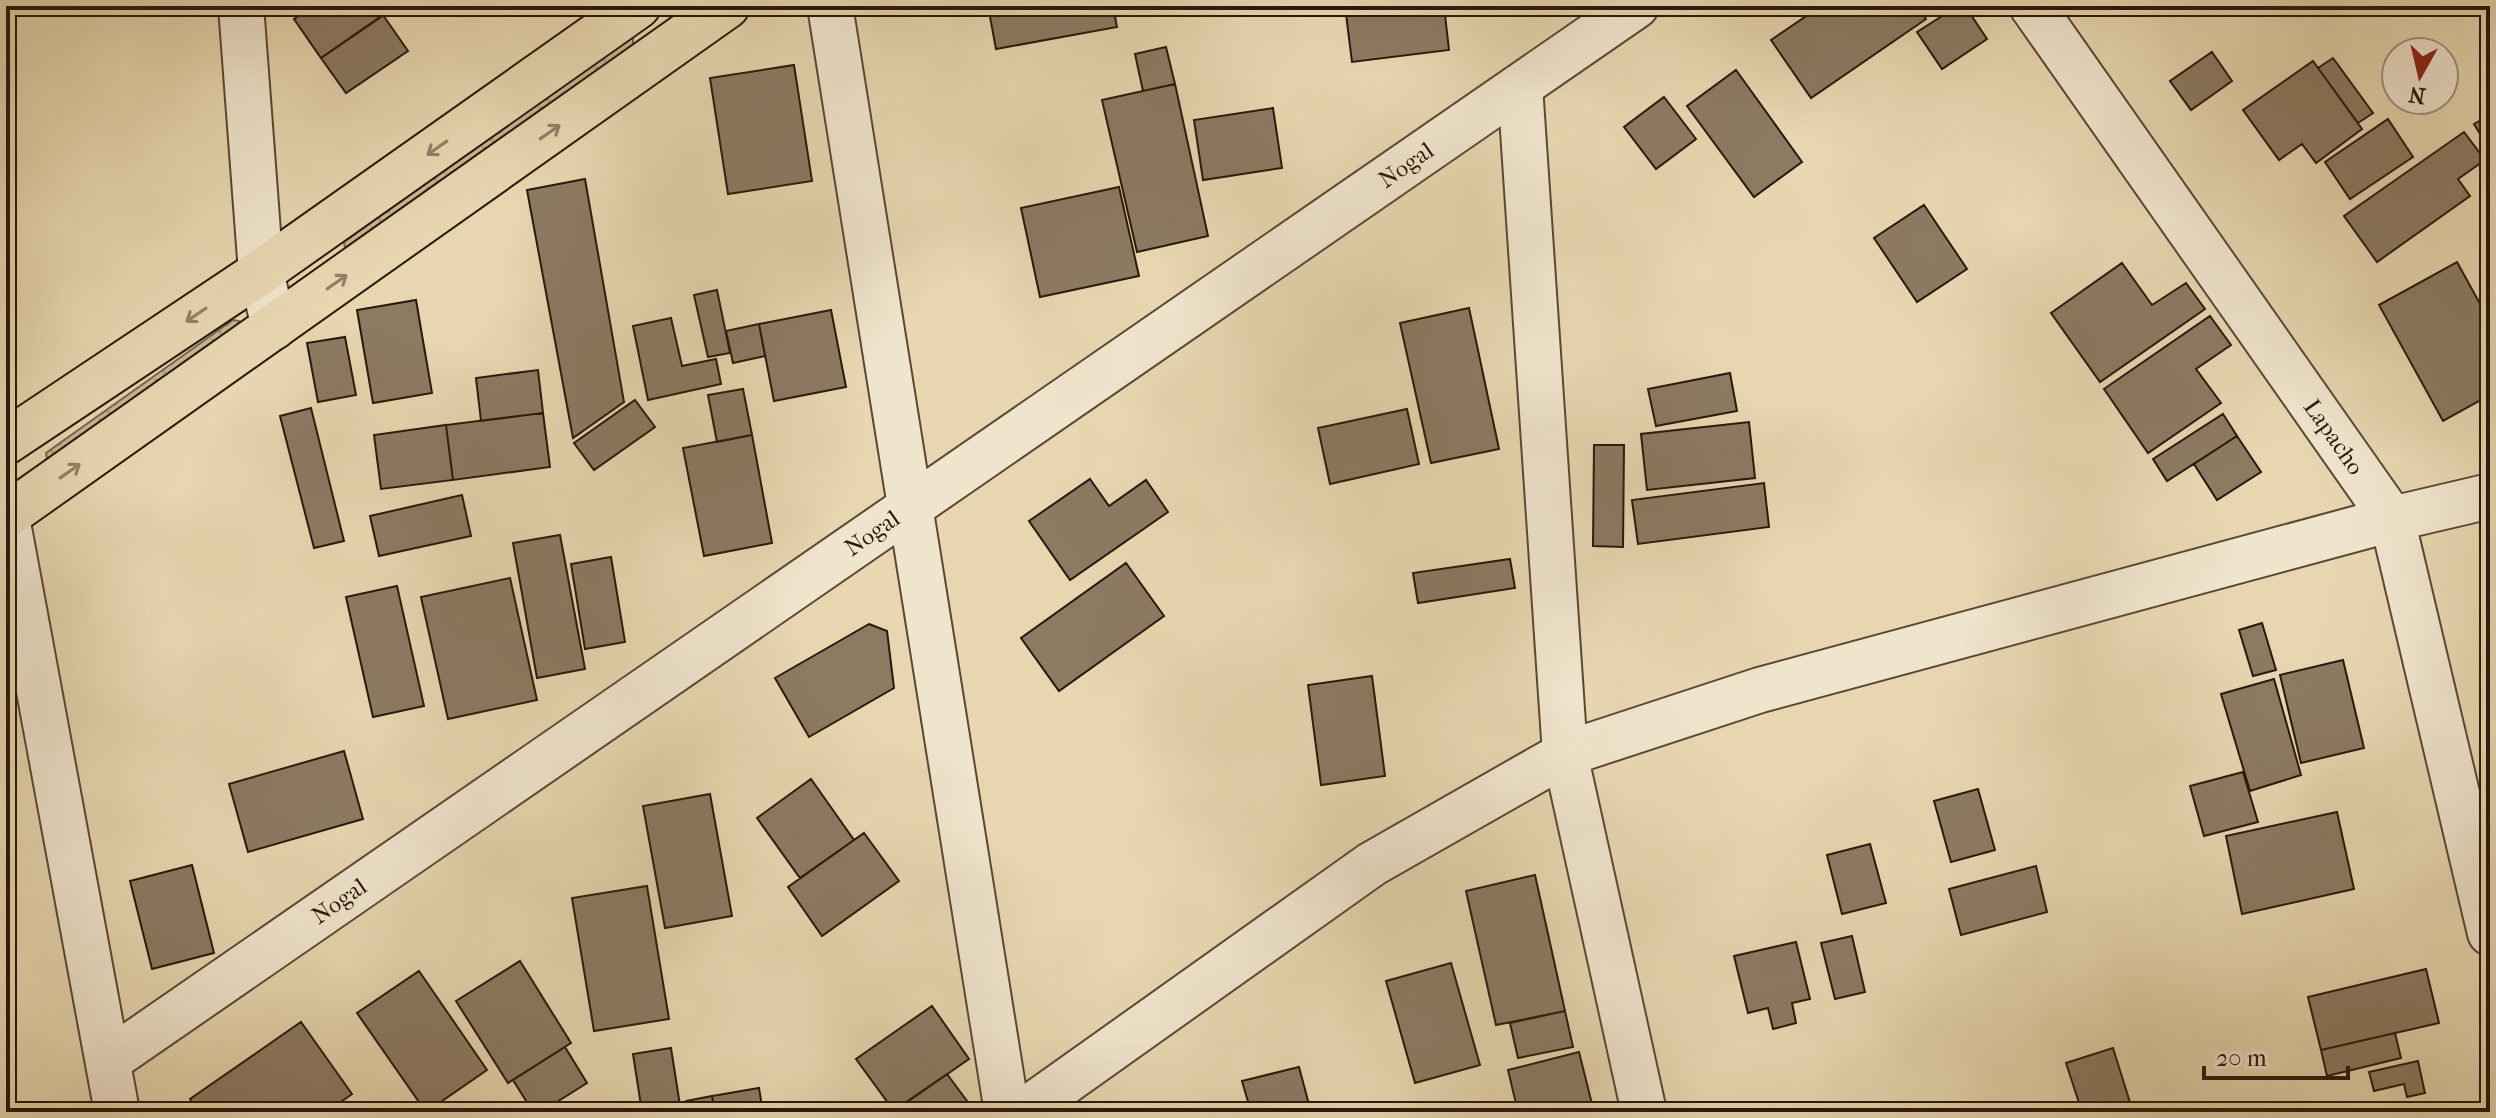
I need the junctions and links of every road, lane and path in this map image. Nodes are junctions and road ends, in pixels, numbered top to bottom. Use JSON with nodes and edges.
{"nodes":[{"id":1,"x":241,"y":6,"type":"edge"},
{"id":2,"x":830,"y":6,"type":"edge"},
{"id":3,"x":1636,"y":6,"type":"edge"},
{"id":4,"x":2032,"y":6,"type":"edge"},
{"id":5,"x":634,"y":8,"type":"edge"},
{"id":6,"x":718,"y":9,"type":"edge"},
{"id":7,"x":1520,"y":86,"type":"junction"},
{"id":8,"x":261,"y":272,"type":"junction"},
{"id":9,"x":274,"y":327,"type":"junction"},
{"id":10,"x":6,"y":442,"type":"edge"},
{"id":11,"x":2490,"y":496,"type":"edge"},
{"id":12,"x":910,"y":507,"type":"junction"},
{"id":13,"x":6,"y":515,"type":"edge"},
{"id":14,"x":2392,"y":519,"type":"junction"},
{"id":15,"x":1565,"y":754,"type":"junction"},
{"id":16,"x":2490,"y":933,"type":"edge"},
{"id":17,"x":108,"y":1061,"type":"junction"},
{"id":18,"x":117,"y":1112,"type":"edge"},
{"id":19,"x":1007,"y":1112,"type":"edge"},
{"id":20,"x":1023,"y":1112,"type":"edge"},
{"id":21,"x":1644,"y":1112,"type":"edge"}],
"edges":[{"from":1,"to":8,"type":"street"},
{"from":2,"to":12,"type":"street"},
{"from":3,"to":7,"type":"street","name":"Nogal"},
{"from":4,"to":14,"type":"street","name":"Lapacho"},
{"from":5,"to":8,"type":"main road","one_way":true},
{"from":9,"to":6,"type":"main road","one_way":true},
{"from":7,"to":12,"type":"street","name":"Nogal"},
{"from":7,"to":15,"type":"street"},
{"from":8,"to":9,"type":"street"},
{"from":8,"to":10,"type":"main road","one_way":true},
{"from":13,"to":9,"type":"main road","one_way":true},
{"from":11,"to":14,"type":"street"},
{"from":12,"to":17,"type":"street","name":"Nogal"},
{"from":12,"to":19,"type":"street"},
{"from":13,"to":17,"type":"street"},
{"from":14,"to":15,"type":"street"},
{"from":14,"to":16,"type":"street","name":"Lapacho"},
{"from":15,"to":20,"type":"street"},
{"from":15,"to":21,"type":"street"},
{"from":17,"to":18,"type":"street"}]}
